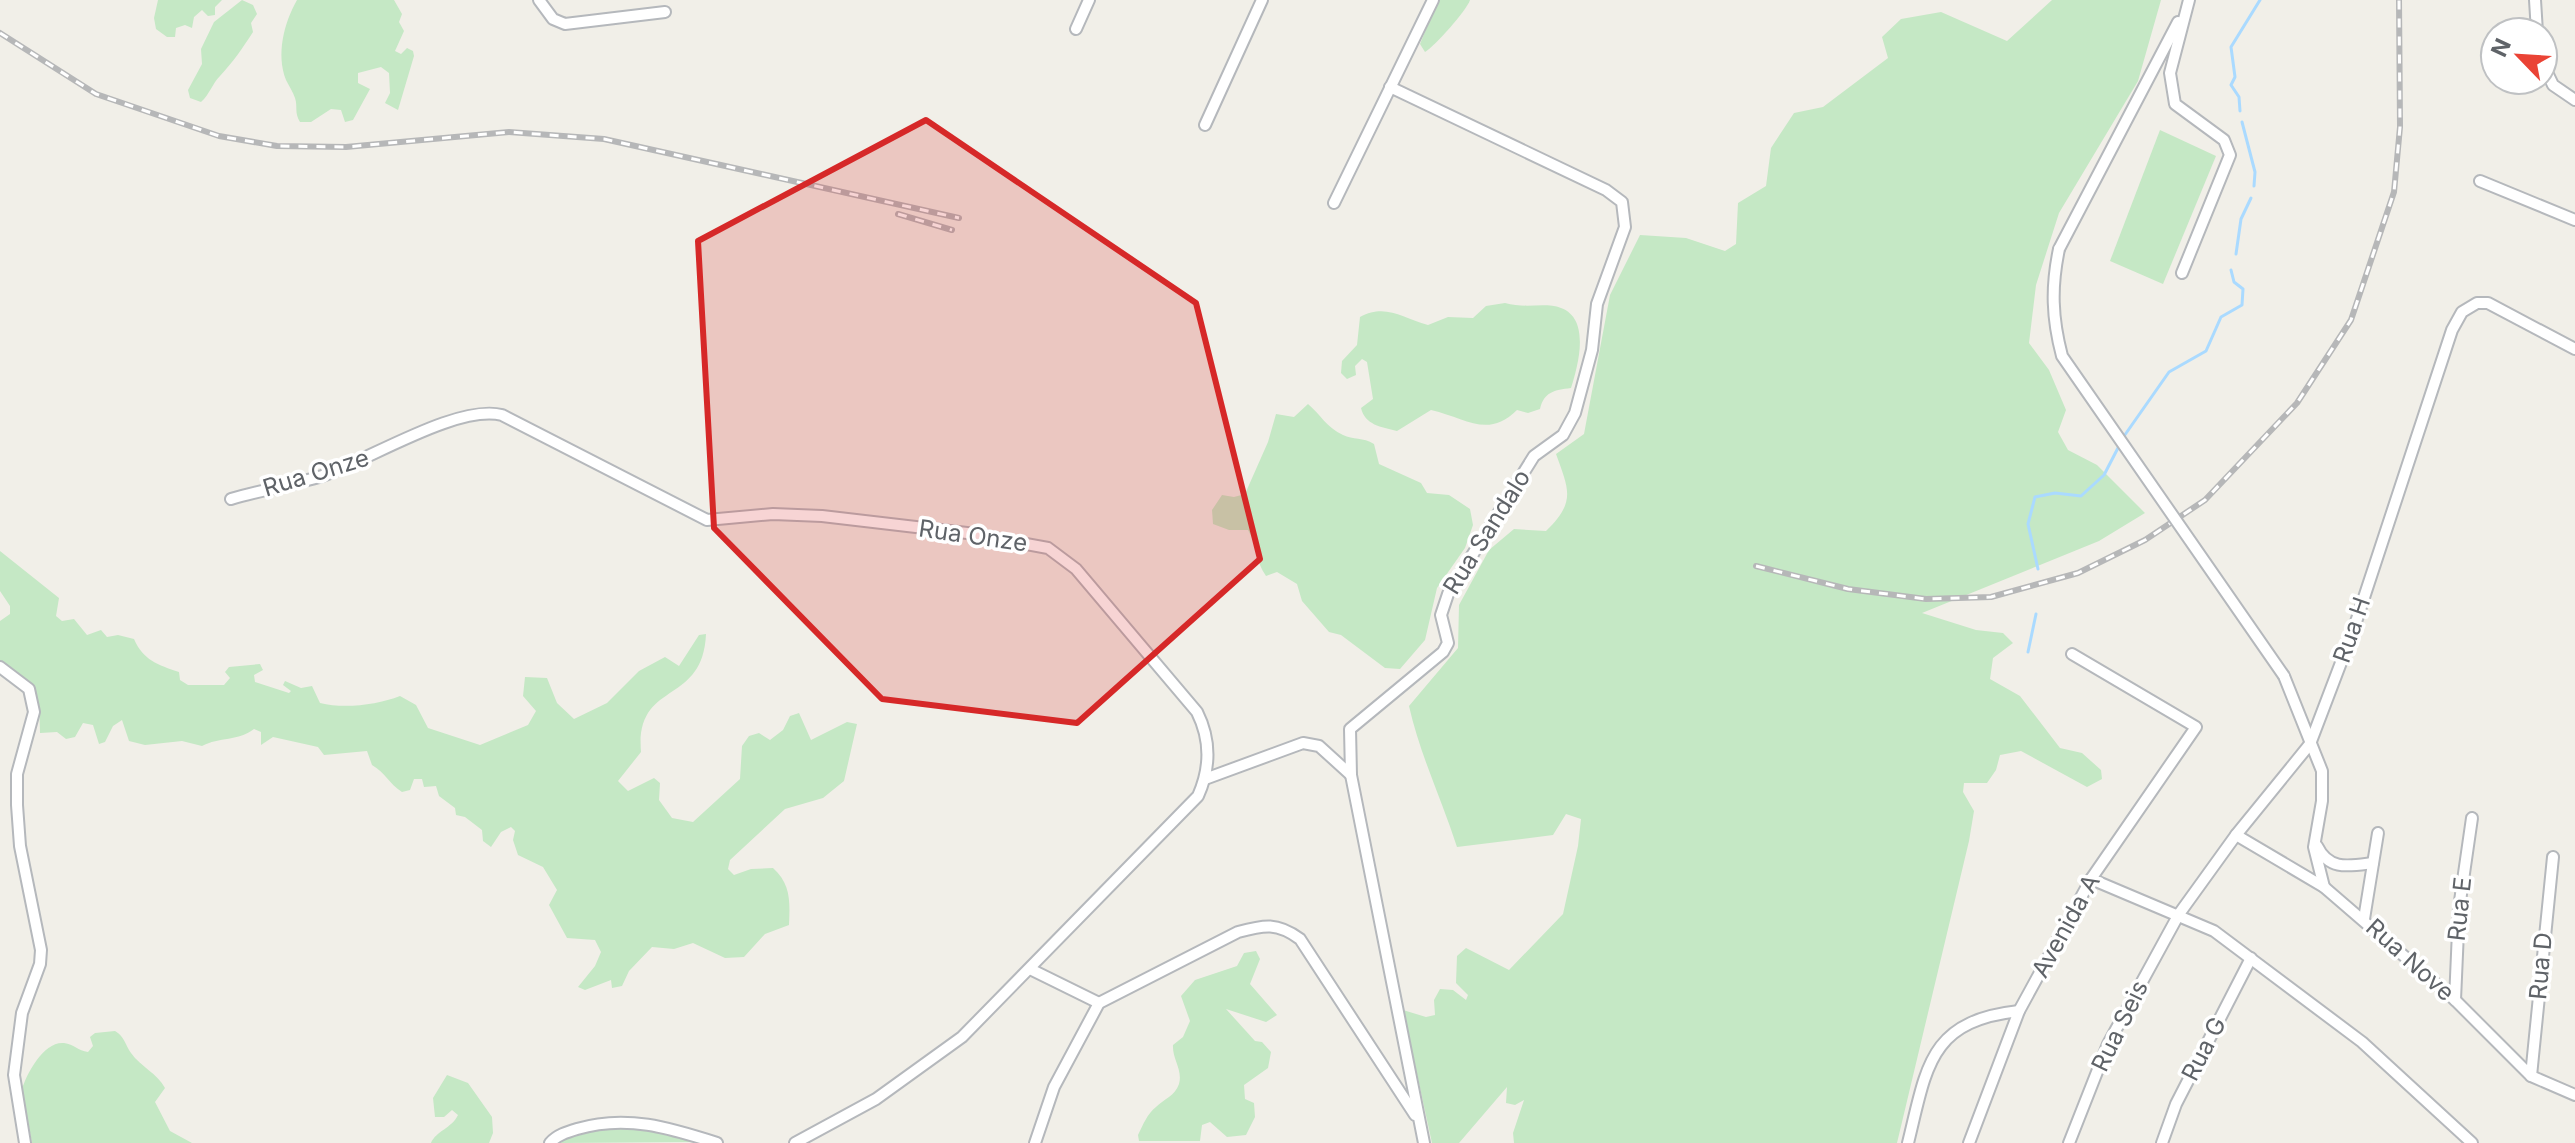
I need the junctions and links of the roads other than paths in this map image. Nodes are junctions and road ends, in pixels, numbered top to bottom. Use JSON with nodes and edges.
{"nodes":[{"id":1,"x":539,"y":0,"type":"edge"},
{"id":2,"x":1089,"y":0,"type":"edge"},
{"id":3,"x":1262,"y":0,"type":"edge"},
{"id":4,"x":1433,"y":0,"type":"edge"},
{"id":5,"x":2188,"y":3,"type":"edge"},
{"id":6,"x":665,"y":12,"type":"dead end"},
{"id":7,"x":1076,"y":29,"type":"dead end"},
{"id":8,"x":1390,"y":87,"type":"junction"},
{"id":9,"x":1205,"y":125,"type":"dead end"},
{"id":10,"x":2480,"y":181,"type":"dead end"},
{"id":11,"x":1334,"y":203,"type":"dead end"},
{"id":12,"x":2575,"y":220,"type":"edge"},
{"id":13,"x":2182,"y":273,"type":"dead end"},
{"id":14,"x":2575,"y":349,"type":"edge"},
{"id":15,"x":231,"y":499,"type":"dead end"},
{"id":16,"x":2072,"y":654,"type":"dead end"},
{"id":17,"x":0,"y":667,"type":"edge"},
{"id":18,"x":2310,"y":744,"type":"junction"},
{"id":19,"x":1351,"y":775,"type":"junction"},
{"id":20,"x":1205,"y":779,"type":"junction"},
{"id":21,"x":2472,"y":818,"type":"dead end"},
{"id":22,"x":2378,"y":833,"type":"dead end"},
{"id":23,"x":2236,"y":835,"type":"junction"},
{"id":24,"x":2314,"y":841,"type":"junction"},
{"id":25,"x":2553,"y":857,"type":"dead end"},
{"id":26,"x":2373,"y":863,"type":"junction"},
{"id":27,"x":2091,"y":879,"type":"junction"},
{"id":28,"x":2324,"y":887,"type":"junction"},
{"id":29,"x":2179,"y":914,"type":"junction"},
{"id":30,"x":2364,"y":919,"type":"junction"},
{"id":31,"x":2251,"y":958,"type":"junction"},
{"id":32,"x":1030,"y":969,"type":"junction"},
{"id":33,"x":2455,"y":1000,"type":"junction"},
{"id":34,"x":1099,"y":1003,"type":"junction"},
{"id":35,"x":2019,"y":1011,"type":"junction"},
{"id":36,"x":2531,"y":1076,"type":"junction"},
{"id":37,"x":2575,"y":1095,"type":"edge"},
{"id":38,"x":1420,"y":1123,"type":"junction"},
{"id":39,"x":25,"y":1143,"type":"edge"},
{"id":40,"x":550,"y":1143,"type":"edge"},
{"id":41,"x":717,"y":1143,"type":"edge"},
{"id":42,"x":795,"y":1143,"type":"edge"},
{"id":43,"x":1035,"y":1143,"type":"edge"},
{"id":44,"x":1424,"y":1143,"type":"edge"},
{"id":45,"x":1908,"y":1143,"type":"edge"},
{"id":46,"x":1969,"y":1143,"type":"edge"},
{"id":47,"x":2069,"y":1143,"type":"edge"},
{"id":48,"x":2162,"y":1143,"type":"edge"},
{"id":49,"x":2472,"y":1143,"type":"edge"}],
"edges":[{"from":1,"to":6,"type":"street"},
{"from":2,"to":7,"type":"street"},
{"from":3,"to":9,"type":"street"},
{"from":4,"to":8,"type":"street"},
{"from":5,"to":13,"type":"street"},
{"from":5,"to":18,"type":"street","bridge":true},
{"from":8,"to":11,"type":"street"},
{"from":8,"to":19,"type":"street","name":"Rua Sandalo"},
{"from":10,"to":12,"type":"street"},
{"from":14,"to":18,"type":"street","name":"Rua H"},
{"from":15,"to":20,"type":"street","name":"Rua Onze"},
{"from":16,"to":27,"type":"street","name":"Avenida A"},
{"from":17,"to":39,"type":"street"},
{"from":18,"to":23,"type":"street","name":"Rua H"},
{"from":18,"to":24,"type":"street"},
{"from":19,"to":20,"type":"street"},
{"from":19,"to":38,"type":"street","name":"Rua Sandalo"},
{"from":20,"to":32,"type":"street"},
{"from":21,"to":33,"type":"street","name":"Rua E"},
{"from":22,"to":26,"type":"street"},
{"from":23,"to":28,"type":"street","name":"Rua Nove"},
{"from":23,"to":29,"type":"street","name":"Rua H"},
{"from":24,"to":26,"type":"street"},
{"from":24,"to":28,"type":"street"},
{"from":25,"to":36,"type":"street","name":"Rua D"},
{"from":26,"to":30,"type":"street"},
{"from":27,"to":29,"type":"street"},
{"from":27,"to":35,"type":"street","name":"Avenida A"},
{"from":28,"to":30,"type":"street","name":"Rua Nove"},
{"from":29,"to":31,"type":"street"},
{"from":29,"to":47,"type":"street","name":"Rua Seis"},
{"from":30,"to":33,"type":"street","name":"Rua Nove"},
{"from":31,"to":48,"type":"street","name":"Rua G"},
{"from":31,"to":49,"type":"street"},
{"from":32,"to":34,"type":"street"},
{"from":32,"to":42,"type":"street"},
{"from":33,"to":36,"type":"street","name":"Rua Nove"},
{"from":34,"to":38,"type":"street"},
{"from":34,"to":43,"type":"street"},
{"from":35,"to":45,"type":"street"},
{"from":35,"to":46,"type":"street","name":"Avenida A"},
{"from":36,"to":37,"type":"street","name":"Rua Nove"},
{"from":38,"to":44,"type":"street","name":"Rua Sandalo"},
{"from":40,"to":41,"type":"street"}]}
